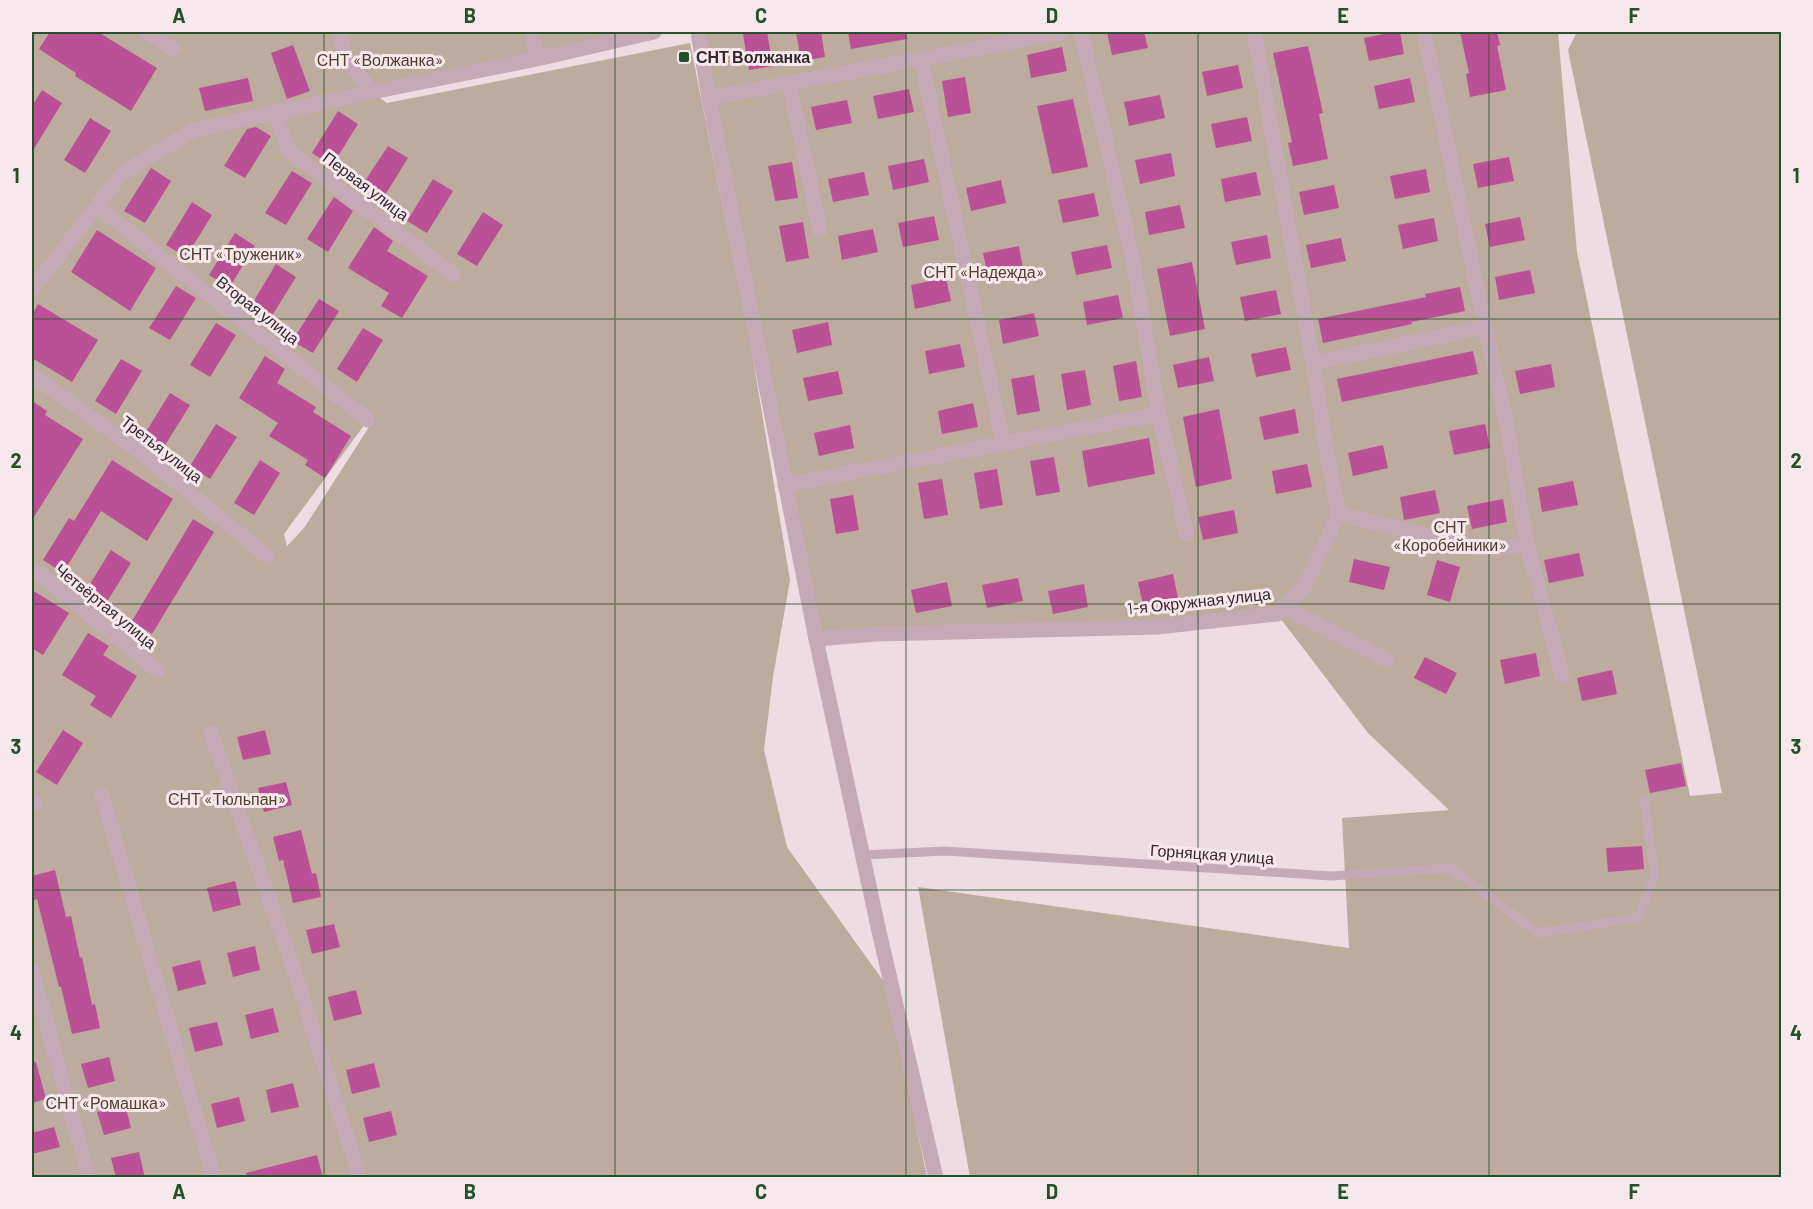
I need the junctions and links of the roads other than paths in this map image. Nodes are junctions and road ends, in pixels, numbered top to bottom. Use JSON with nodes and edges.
{"nodes":[{"id":1,"x":146,"y":32,"type":"edge"},
{"id":2,"x":339,"y":32,"type":"edge"},
{"id":3,"x":532,"y":32,"type":"edge"},
{"id":4,"x":654,"y":32,"type":"edge"},
{"id":5,"x":698,"y":32,"type":"edge"},
{"id":6,"x":1062,"y":32,"type":"edge"},
{"id":7,"x":1081,"y":32,"type":"edge"},
{"id":8,"x":1254,"y":32,"type":"edge"},
{"id":9,"x":1424,"y":32,"type":"edge"},
{"id":10,"x":173,"y":49,"type":"dead end"},
{"id":11,"x":921,"y":59,"type":"junction"},
{"id":12,"x":537,"y":60,"type":"junction"},
{"id":13,"x":789,"y":83,"type":"junction"},
{"id":14,"x":372,"y":92,"type":"junction"},
{"id":15,"x":709,"y":98,"type":"junction"},
{"id":16,"x":275,"y":112,"type":"junction"},
{"id":17,"x":97,"y":206,"type":"junction"},
{"id":18,"x":820,"y":230,"type":"dead end"},
{"id":19,"x":454,"y":275,"type":"dead end"},
{"id":20,"x":32,"y":290,"type":"edge"},
{"id":21,"x":1485,"y":327,"type":"junction"},
{"id":22,"x":1313,"y":363,"type":"junction"},
{"id":23,"x":32,"y":375,"type":"edge"},
{"id":24,"x":1159,"y":414,"type":"junction"},
{"id":25,"x":368,"y":420,"type":"dead end"},
{"id":26,"x":1003,"y":442,"type":"junction"},
{"id":27,"x":785,"y":485,"type":"junction"},
{"id":28,"x":1340,"y":514,"type":"junction"},
{"id":29,"x":1187,"y":535,"type":"dead end"},
{"id":30,"x":1527,"y":544,"type":"junction"},
{"id":31,"x":267,"y":556,"type":"dead end"},
{"id":32,"x":32,"y":568,"type":"edge"},
{"id":33,"x":1284,"y":607,"type":"junction"},
{"id":34,"x":816,"y":639,"type":"junction"},
{"id":35,"x":1387,"y":660,"type":"dead end"},
{"id":36,"x":158,"y":671,"type":"dead end"},
{"id":37,"x":1562,"y":675,"type":"dead end"},
{"id":38,"x":211,"y":733,"type":"dead end"},
{"id":39,"x":102,"y":795,"type":"dead end"},
{"id":40,"x":1644,"y":801,"type":"dead end"},
{"id":41,"x":863,"y":855,"type":"junction"},
{"id":42,"x":32,"y":970,"type":"edge"},
{"id":43,"x":89,"y":1178,"type":"edge"},
{"id":44,"x":214,"y":1178,"type":"edge"},
{"id":45,"x":360,"y":1178,"type":"edge"},
{"id":46,"x":936,"y":1178,"type":"edge"}],
"edges":[{"from":1,"to":10,"type":"street"},
{"from":2,"to":14,"type":"street"},
{"from":3,"to":12,"type":"street"},
{"from":4,"to":12,"type":"street"},
{"from":5,"to":15,"type":"street"},
{"from":6,"to":11,"type":"street"},
{"from":7,"to":24,"type":"street"},
{"from":8,"to":22,"type":"street"},
{"from":9,"to":21,"type":"street"},
{"from":11,"to":13,"type":"street"},
{"from":11,"to":26,"type":"street"},
{"from":12,"to":14,"type":"street"},
{"from":13,"to":15,"type":"street"},
{"from":13,"to":18,"type":"street"},
{"from":14,"to":16,"type":"street"},
{"from":15,"to":27,"type":"street"},
{"from":16,"to":17,"type":"street"},
{"from":16,"to":19,"type":"street","name":"Первая улица"},
{"from":17,"to":20,"type":"street"},
{"from":17,"to":25,"type":"street","name":"Вторая улица"},
{"from":21,"to":22,"type":"street"},
{"from":21,"to":30,"type":"street"},
{"from":22,"to":28,"type":"street"},
{"from":23,"to":31,"type":"street","name":"Третья улица"},
{"from":24,"to":26,"type":"street"},
{"from":24,"to":29,"type":"street"},
{"from":26,"to":27,"type":"street"},
{"from":27,"to":34,"type":"street"},
{"from":28,"to":30,"type":"street"},
{"from":28,"to":33,"type":"street","name":"1-я Окружная улица"},
{"from":30,"to":37,"type":"street"},
{"from":32,"to":36,"type":"street","name":"Четвёртая улица"},
{"from":33,"to":34,"type":"street","name":"1-я Окружная улица"},
{"from":33,"to":35,"type":"street"},
{"from":34,"to":41,"type":"street"},
{"from":38,"to":45,"type":"street"},
{"from":39,"to":44,"type":"street"},
{"from":40,"to":41,"type":"lane","name":"Горняцкая улица"},
{"from":41,"to":46,"type":"street"},
{"from":42,"to":43,"type":"street"}]}
